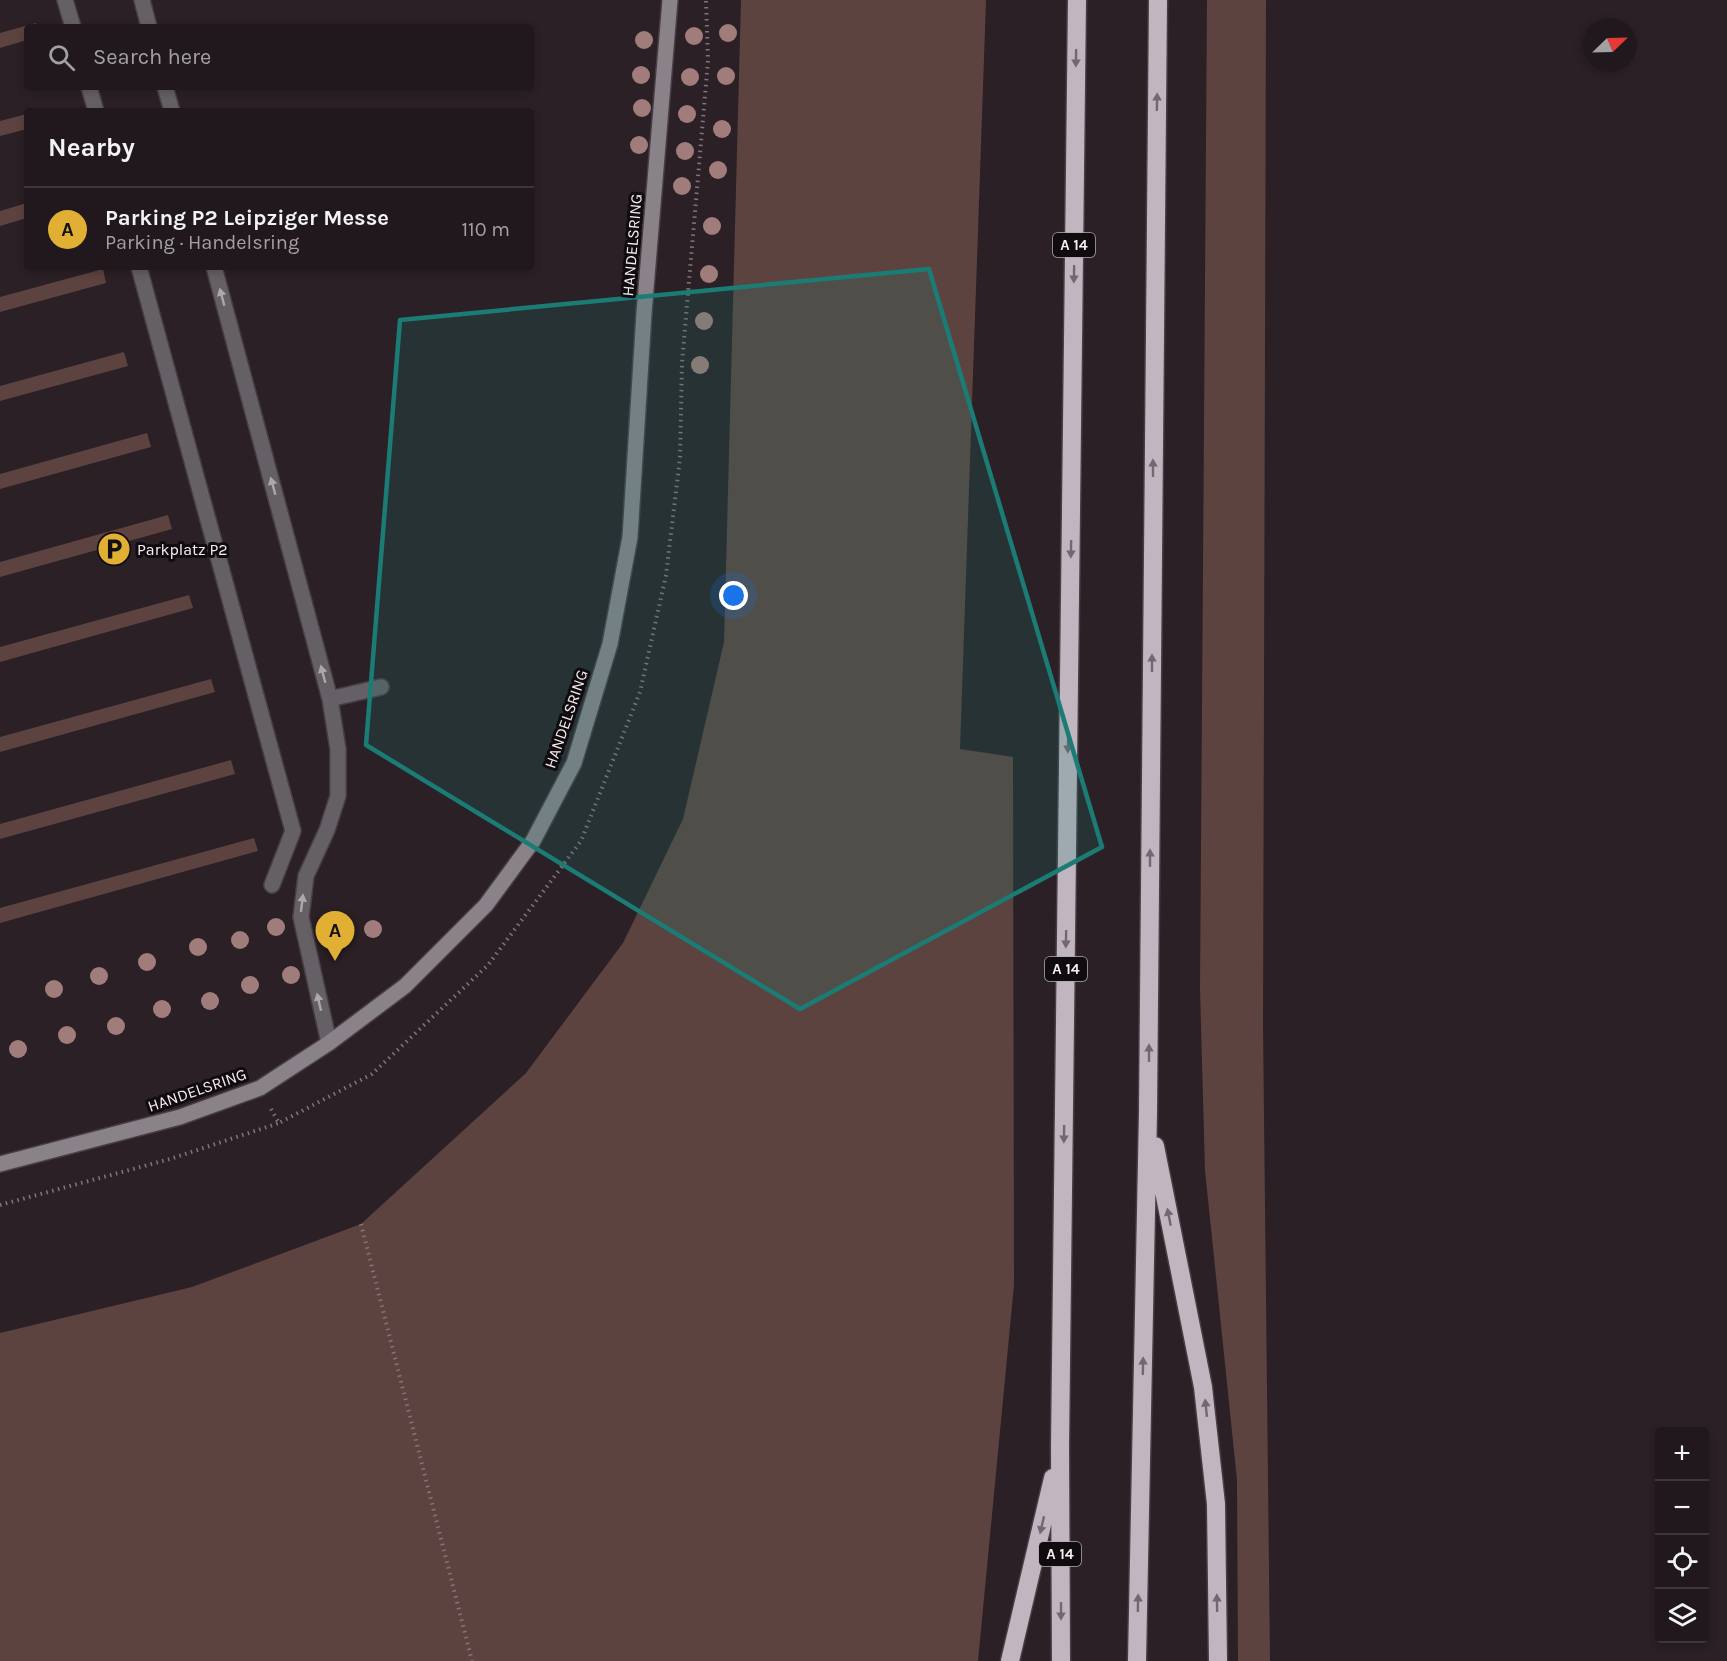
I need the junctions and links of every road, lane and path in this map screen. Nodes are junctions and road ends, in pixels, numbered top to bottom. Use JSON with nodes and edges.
{"nodes":[{"id":1,"x":65,"y":0,"type":"edge"},
{"id":2,"x":142,"y":0,"type":"edge"},
{"id":3,"x":670,"y":0,"type":"edge"},
{"id":4,"x":706,"y":0,"type":"edge"},
{"id":5,"x":1077,"y":0,"type":"edge"},
{"id":6,"x":1158,"y":0,"type":"edge"},
{"id":7,"x":72,"y":24,"type":"edge"},
{"id":8,"x":148,"y":24,"type":"edge"},
{"id":9,"x":90,"y":90,"type":"edge"},
{"id":10,"x":166,"y":90,"type":"edge"},
{"id":11,"x":95,"y":108,"type":"edge"},
{"id":12,"x":171,"y":108,"type":"edge"},
{"id":13,"x":140,"y":270,"type":"edge"},
{"id":14,"x":215,"y":270,"type":"edge"},
{"id":15,"x":381,"y":687,"type":"dead end"},
{"id":16,"x":330,"y":699,"type":"junction"},
{"id":17,"x":272,"y":885,"type":"dead end"},
{"id":18,"x":329,"y":1043,"type":"junction"},
{"id":19,"x":260,"y":1088,"type":"junction"},
{"id":20,"x":1148,"y":1112,"type":"junction"},
{"id":21,"x":279,"y":1123,"type":"junction"},
{"id":22,"x":0,"y":1164,"type":"edge"},
{"id":23,"x":0,"y":1205,"type":"edge"},
{"id":24,"x":361,"y":1224,"type":"dead end"},
{"id":25,"x":1060,"y":1447,"type":"junction"},
{"id":26,"x":472,"y":1661,"type":"edge"},
{"id":27,"x":1010,"y":1661,"type":"edge"},
{"id":28,"x":1061,"y":1661,"type":"edge"},
{"id":29,"x":1137,"y":1661,"type":"edge"},
{"id":30,"x":1218,"y":1661,"type":"edge"}],
"edges":[{"from":1,"to":7,"type":"street"},
{"from":2,"to":8,"type":"street"},
{"from":3,"to":18,"type":"main road","name":"HANDELSRING"},
{"from":4,"to":21,"type":"path"},
{"from":5,"to":25,"type":"highway","number":"A 14","one_way":true},
{"from":20,"to":6,"type":"highway","one_way":true},
{"from":9,"to":11,"type":"street"},
{"from":10,"to":12,"type":"street"},
{"from":13,"to":17,"type":"street"},
{"from":16,"to":14,"type":"street","one_way":true},
{"from":15,"to":16,"type":"street"},
{"from":18,"to":16,"type":"street","one_way":true},
{"from":18,"to":19,"type":"main road","name":"HANDELSRING"},
{"from":19,"to":21,"type":"path"},
{"from":19,"to":22,"type":"main road","name":"HANDELSRING"},
{"from":29,"to":20,"type":"highway","one_way":true},
{"from":30,"to":20,"type":"highway","one_way":true},
{"from":21,"to":23,"type":"path"},
{"from":24,"to":26,"type":"path"},
{"from":25,"to":27,"type":"highway","one_way":true},
{"from":25,"to":28,"type":"highway","number":"A 14","one_way":true}]}
